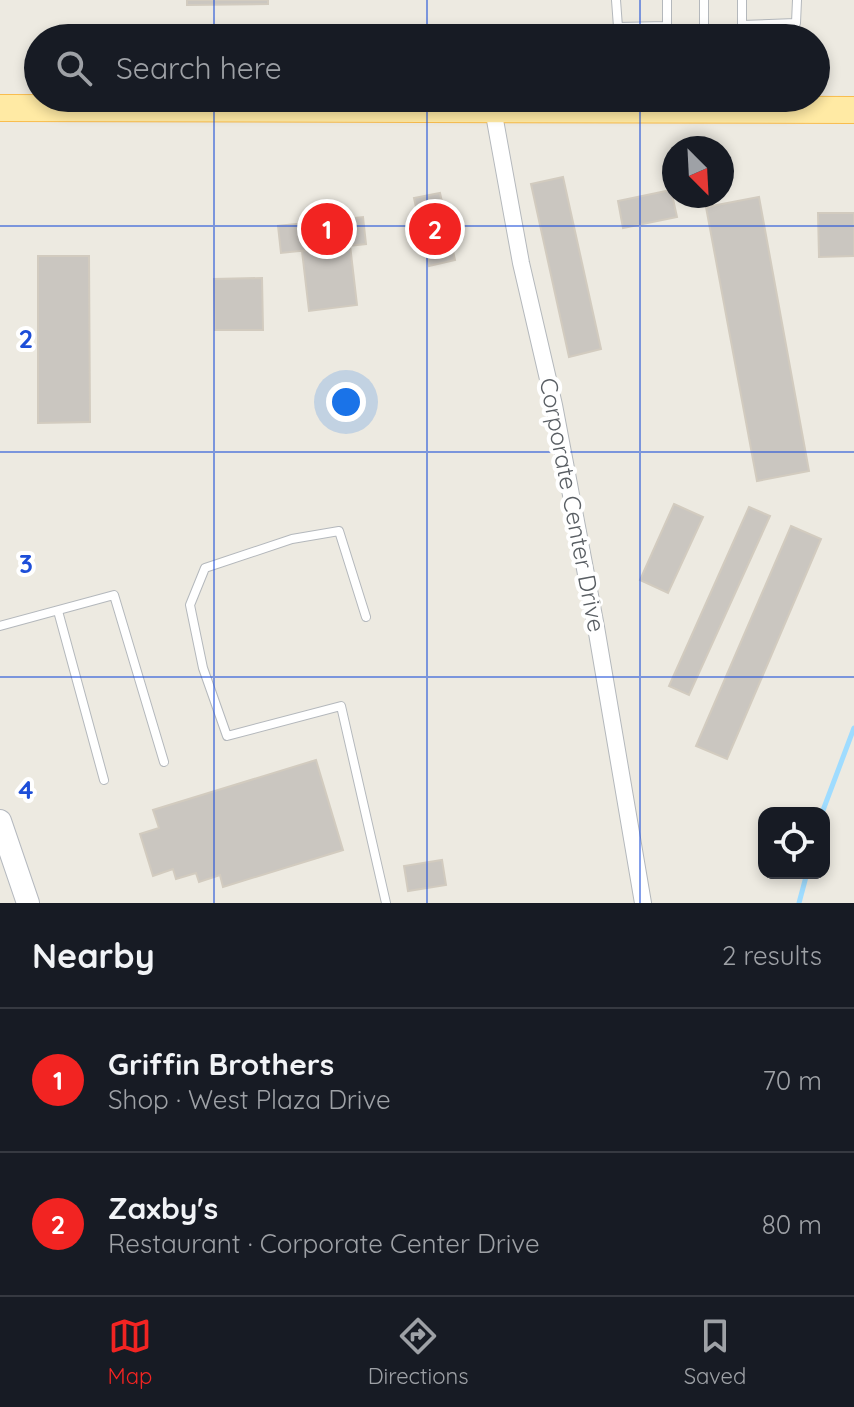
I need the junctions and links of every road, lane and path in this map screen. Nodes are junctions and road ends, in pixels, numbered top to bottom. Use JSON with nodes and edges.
{"nodes":[{"id":1,"x":616,"y":0,"type":"edge"},
{"id":2,"x":667,"y":0,"type":"edge"},
{"id":3,"x":704,"y":0,"type":"edge"},
{"id":4,"x":742,"y":0,"type":"edge"},
{"id":5,"x":797,"y":0,"type":"edge"},
{"id":6,"x":618,"y":24,"type":"edge"},
{"id":7,"x":667,"y":24,"type":"edge"},
{"id":8,"x":704,"y":24,"type":"edge"},
{"id":9,"x":742,"y":24,"type":"edge"},
{"id":10,"x":769,"y":24,"type":"edge"},
{"id":11,"x":0,"y":108,"type":"edge"},
{"id":12,"x":24,"y":108,"type":"edge"},
{"id":13,"x":830,"y":109,"type":"edge"},
{"id":14,"x":854,"y":110,"type":"edge"},
{"id":15,"x":494,"y":112,"type":"edge"},
{"id":16,"x":58,"y":611,"type":"junction"},
{"id":17,"x":366,"y":617,"type":"dead end"},
{"id":18,"x":0,"y":626,"type":"edge"},
{"id":19,"x":164,"y":762,"type":"dead end"},
{"id":20,"x":104,"y":780,"type":"dead end"},
{"id":21,"x":0,"y":821,"type":"edge"},
{"id":22,"x":28,"y":903,"type":"edge"},
{"id":23,"x":386,"y":903,"type":"edge"},
{"id":24,"x":643,"y":903,"type":"edge"}],
"edges":[{"from":1,"to":6,"type":"lane"},
{"from":2,"to":7,"type":"lane"},
{"from":3,"to":8,"type":"lane"},
{"from":4,"to":9,"type":"lane"},
{"from":5,"to":10,"type":"lane"},
{"from":11,"to":12,"type":"main road"},
{"from":13,"to":14,"type":"main road"},
{"from":15,"to":24,"type":"street","name":"Corporate Center Drive"},
{"from":16,"to":18,"type":"lane"},
{"from":16,"to":19,"type":"lane"},
{"from":16,"to":20,"type":"lane"},
{"from":17,"to":23,"type":"lane"},
{"from":21,"to":22,"type":"street"}]}
